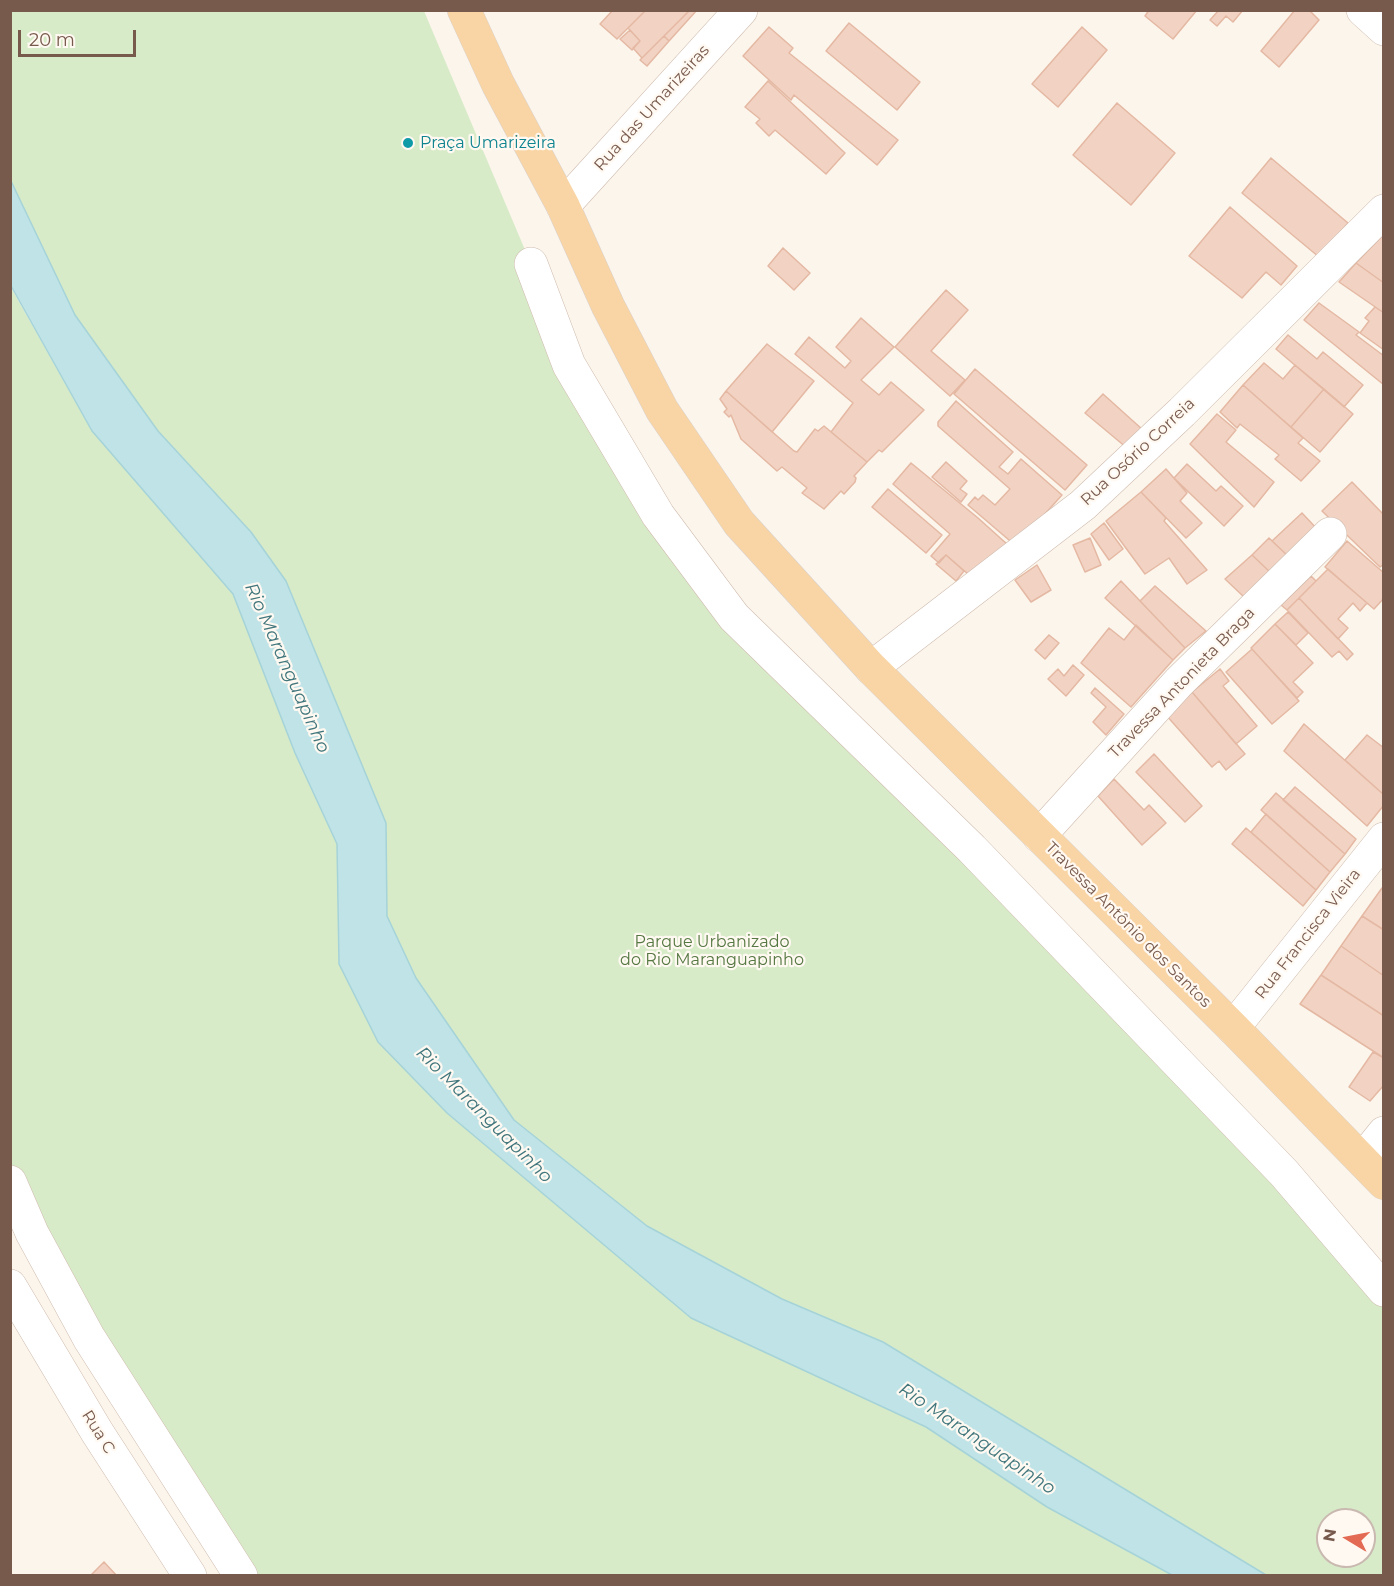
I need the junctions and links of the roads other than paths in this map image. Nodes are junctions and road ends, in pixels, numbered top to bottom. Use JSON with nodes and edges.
{"nodes":[{"id":1,"x":464,"y":10,"type":"edge"},
{"id":2,"x":741,"y":10,"type":"edge"},
{"id":3,"x":1363,"y":10,"type":"edge"},
{"id":4,"x":1383,"y":29,"type":"edge"},
{"id":5,"x":564,"y":206,"type":"junction"},
{"id":6,"x":1383,"y":211,"type":"edge"},
{"id":7,"x":531,"y":264,"type":"dead end"},
{"id":8,"x":1330,"y":534,"type":"dead end"},
{"id":9,"x":871,"y":668,"type":"junction"},
{"id":10,"x":1039,"y":836,"type":"junction"},
{"id":11,"x":1383,"y":839,"type":"edge"},
{"id":12,"x":1233,"y":1028,"type":"junction"},
{"id":13,"x":1383,"y":1133,"type":"edge"},
{"id":14,"x":1373,"y":1171,"type":"edge"},
{"id":15,"x":10,"y":1182,"type":"edge"},
{"id":16,"x":10,"y":1287,"type":"edge"},
{"id":17,"x":1383,"y":1290,"type":"edge"},
{"id":18,"x":190,"y":1575,"type":"edge"},
{"id":19,"x":241,"y":1575,"type":"edge"}],
"edges":[{"from":1,"to":5,"type":"main road","name":"Travessa Antônio dos Santos"},
{"from":2,"to":5,"type":"street","name":"Rua das Umarizeiras"},
{"from":3,"to":4,"type":"street"},
{"from":5,"to":9,"type":"main road","name":"Travessa Antônio dos Santos"},
{"from":6,"to":9,"type":"street","name":"Rua Osório Correia"},
{"from":7,"to":17,"type":"street"},
{"from":8,"to":10,"type":"street","name":"Travessa Antonieta Braga"},
{"from":9,"to":10,"type":"main road","name":"Travessa Antônio dos Santos"},
{"from":10,"to":12,"type":"main road","name":"Travessa Antônio dos Santos"},
{"from":11,"to":12,"type":"street","name":"Rua Francisca Vieira"},
{"from":12,"to":14,"type":"main road","name":"Travessa Antônio dos Santos"},
{"from":13,"to":14,"type":"street"},
{"from":15,"to":19,"type":"street"},
{"from":16,"to":18,"type":"street","name":"Rua C"}]}
